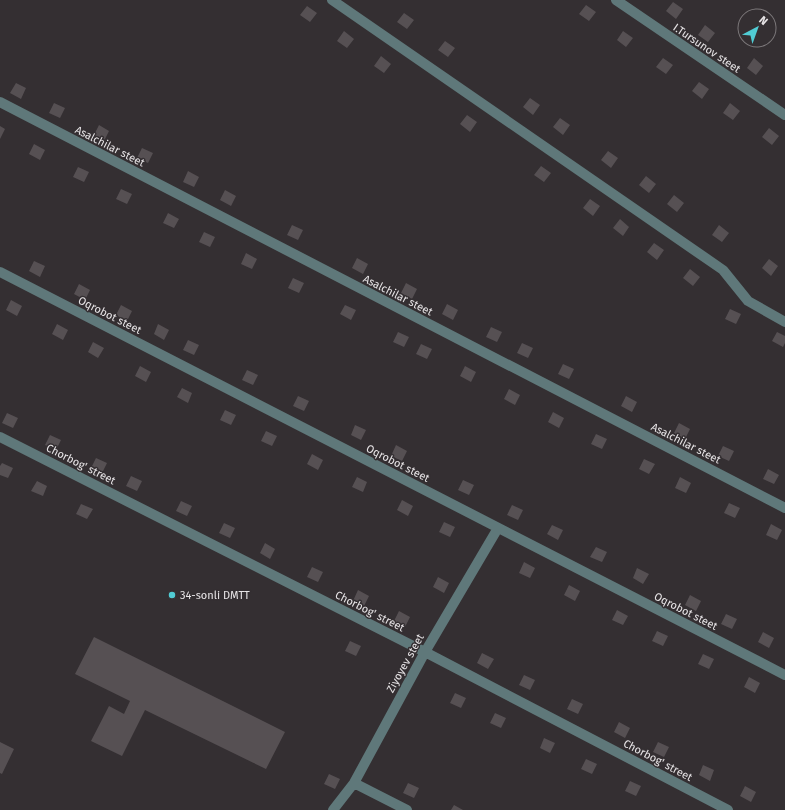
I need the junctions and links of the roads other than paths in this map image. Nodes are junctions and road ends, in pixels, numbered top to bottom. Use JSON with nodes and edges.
{"nodes":[{"id":1,"x":332,"y":0,"type":"edge"},
{"id":2,"x":616,"y":0,"type":"edge"},
{"id":3,"x":0,"y":102,"type":"edge"},
{"id":4,"x":785,"y":115,"type":"edge"},
{"id":5,"x":0,"y":272,"type":"edge"},
{"id":6,"x":785,"y":322,"type":"edge"},
{"id":7,"x":0,"y":437,"type":"edge"},
{"id":8,"x":785,"y":508,"type":"edge"},
{"id":9,"x":498,"y":528,"type":"junction"},
{"id":10,"x":425,"y":652,"type":"junction"},
{"id":11,"x":785,"y":675,"type":"edge"},
{"id":12,"x":354,"y":783,"type":"junction"},
{"id":13,"x":333,"y":810,"type":"edge"},
{"id":14,"x":407,"y":810,"type":"edge"},
{"id":15,"x":728,"y":810,"type":"edge"}],
"edges":[{"from":1,"to":6,"type":"street"},
{"from":2,"to":4,"type":"street","name":"I.Tursunov steet"},
{"from":3,"to":8,"type":"street","name":"Asalchilar steet"},
{"from":5,"to":9,"type":"street","name":"Oqrobot steet"},
{"from":7,"to":10,"type":"street","name":"Chorbog' street"},
{"from":9,"to":10,"type":"street","name":"Ziyoyev steet"},
{"from":9,"to":11,"type":"street","name":"Oqrobot steet"},
{"from":10,"to":12,"type":"street","name":"Ziyoyev steet"},
{"from":10,"to":15,"type":"street","name":"Chorbog' street"},
{"from":12,"to":13,"type":"street","name":"Ziyoyev steet"},
{"from":12,"to":14,"type":"street"}]}
